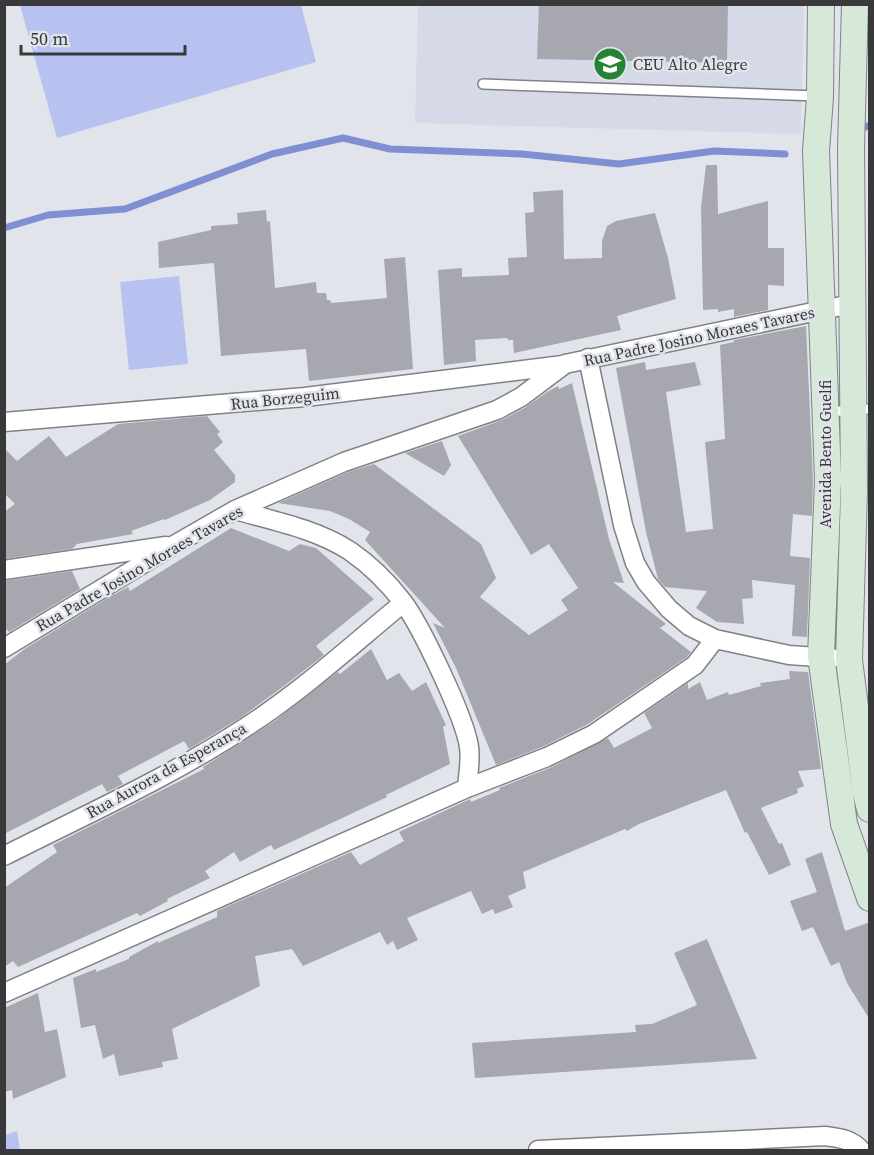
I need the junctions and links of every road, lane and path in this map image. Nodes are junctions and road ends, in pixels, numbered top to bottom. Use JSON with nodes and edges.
{"nodes":[{"id":1,"x":821,"y":4,"type":"edge"},
{"id":2,"x":855,"y":4,"type":"edge"},
{"id":3,"x":483,"y":84,"type":"dead end"},
{"id":4,"x":820,"y":97,"type":"junction"},
{"id":5,"x":851,"y":304,"type":"junction"},
{"id":6,"x":821,"y":310,"type":"junction"},
{"id":7,"x":588,"y":358,"type":"junction"},
{"id":8,"x":565,"y":364,"type":"junction"},
{"id":9,"x":862,"y":409,"type":"edge"},
{"id":10,"x":826,"y":412,"type":"junction"},
{"id":11,"x":4,"y":422,"type":"edge"},
{"id":12,"x":235,"y":510,"type":"junction"},
{"id":13,"x":174,"y":545,"type":"junction"},
{"id":14,"x":4,"y":570,"type":"edge"},
{"id":15,"x":404,"y":603,"type":"junction"},
{"id":16,"x":715,"y":639,"type":"junction"},
{"id":17,"x":4,"y":648,"type":"edge"},
{"id":18,"x":821,"y":656,"type":"junction"},
{"id":19,"x":849,"y":660,"type":"junction"},
{"id":20,"x":467,"y":788,"type":"junction"},
{"id":21,"x":870,"y":809,"type":"edge"},
{"id":22,"x":4,"y":856,"type":"edge"},
{"id":23,"x":870,"y":898,"type":"edge"},
{"id":24,"x":4,"y":993,"type":"edge"},
{"id":25,"x":538,"y":1150,"type":"edge"},
{"id":26,"x":861,"y":1150,"type":"edge"}],
"edges":[{"from":1,"to":4,"type":"main road","name":"Avenida Bento Guelfi"},
{"from":2,"to":5,"type":"main road","name":"Avenida Bento Guelfi"},
{"from":3,"to":4,"type":"lane"},
{"from":4,"to":6,"type":"main road","name":"Avenida Bento Guelfi"},
{"from":5,"to":6,"type":"street","name":"Rua Padre Josino Moraes Tavares"},
{"from":5,"to":9,"type":"main road","name":"Avenida Bento Guelfi"},
{"from":6,"to":7,"type":"street","name":"Rua Padre Josino Moraes Tavares"},
{"from":6,"to":10,"type":"main road","name":"Avenida Bento Guelfi"},
{"from":7,"to":8,"type":"street","name":"Rua Padre Josino Moraes Tavares"},
{"from":7,"to":16,"type":"street"},
{"from":8,"to":11,"type":"street","name":"Rua Borzeguim"},
{"from":8,"to":12,"type":"street","name":"Rua Padre Josino Moraes Tavares"},
{"from":9,"to":10,"type":"lane"},
{"from":9,"to":19,"type":"main road","name":"Avenida Bento Guelfi"},
{"from":10,"to":18,"type":"main road","name":"Avenida Bento Guelfi"},
{"from":12,"to":13,"type":"street","name":"Rua Padre Josino Moraes Tavares"},
{"from":12,"to":15,"type":"street"},
{"from":13,"to":14,"type":"street"},
{"from":13,"to":17,"type":"street","name":"Rua Padre Josino Moraes Tavares"},
{"from":15,"to":20,"type":"street"},
{"from":15,"to":22,"type":"street","name":"Rua Aurora da Esperança"},
{"from":16,"to":18,"type":"street"},
{"from":16,"to":20,"type":"street"},
{"from":18,"to":19,"type":"street"},
{"from":18,"to":23,"type":"main road","name":"Avenida Bento Guelfi"},
{"from":19,"to":21,"type":"main road","name":"Avenida Bento Guelfi"},
{"from":20,"to":24,"type":"street"},
{"from":25,"to":26,"type":"street"}]}
